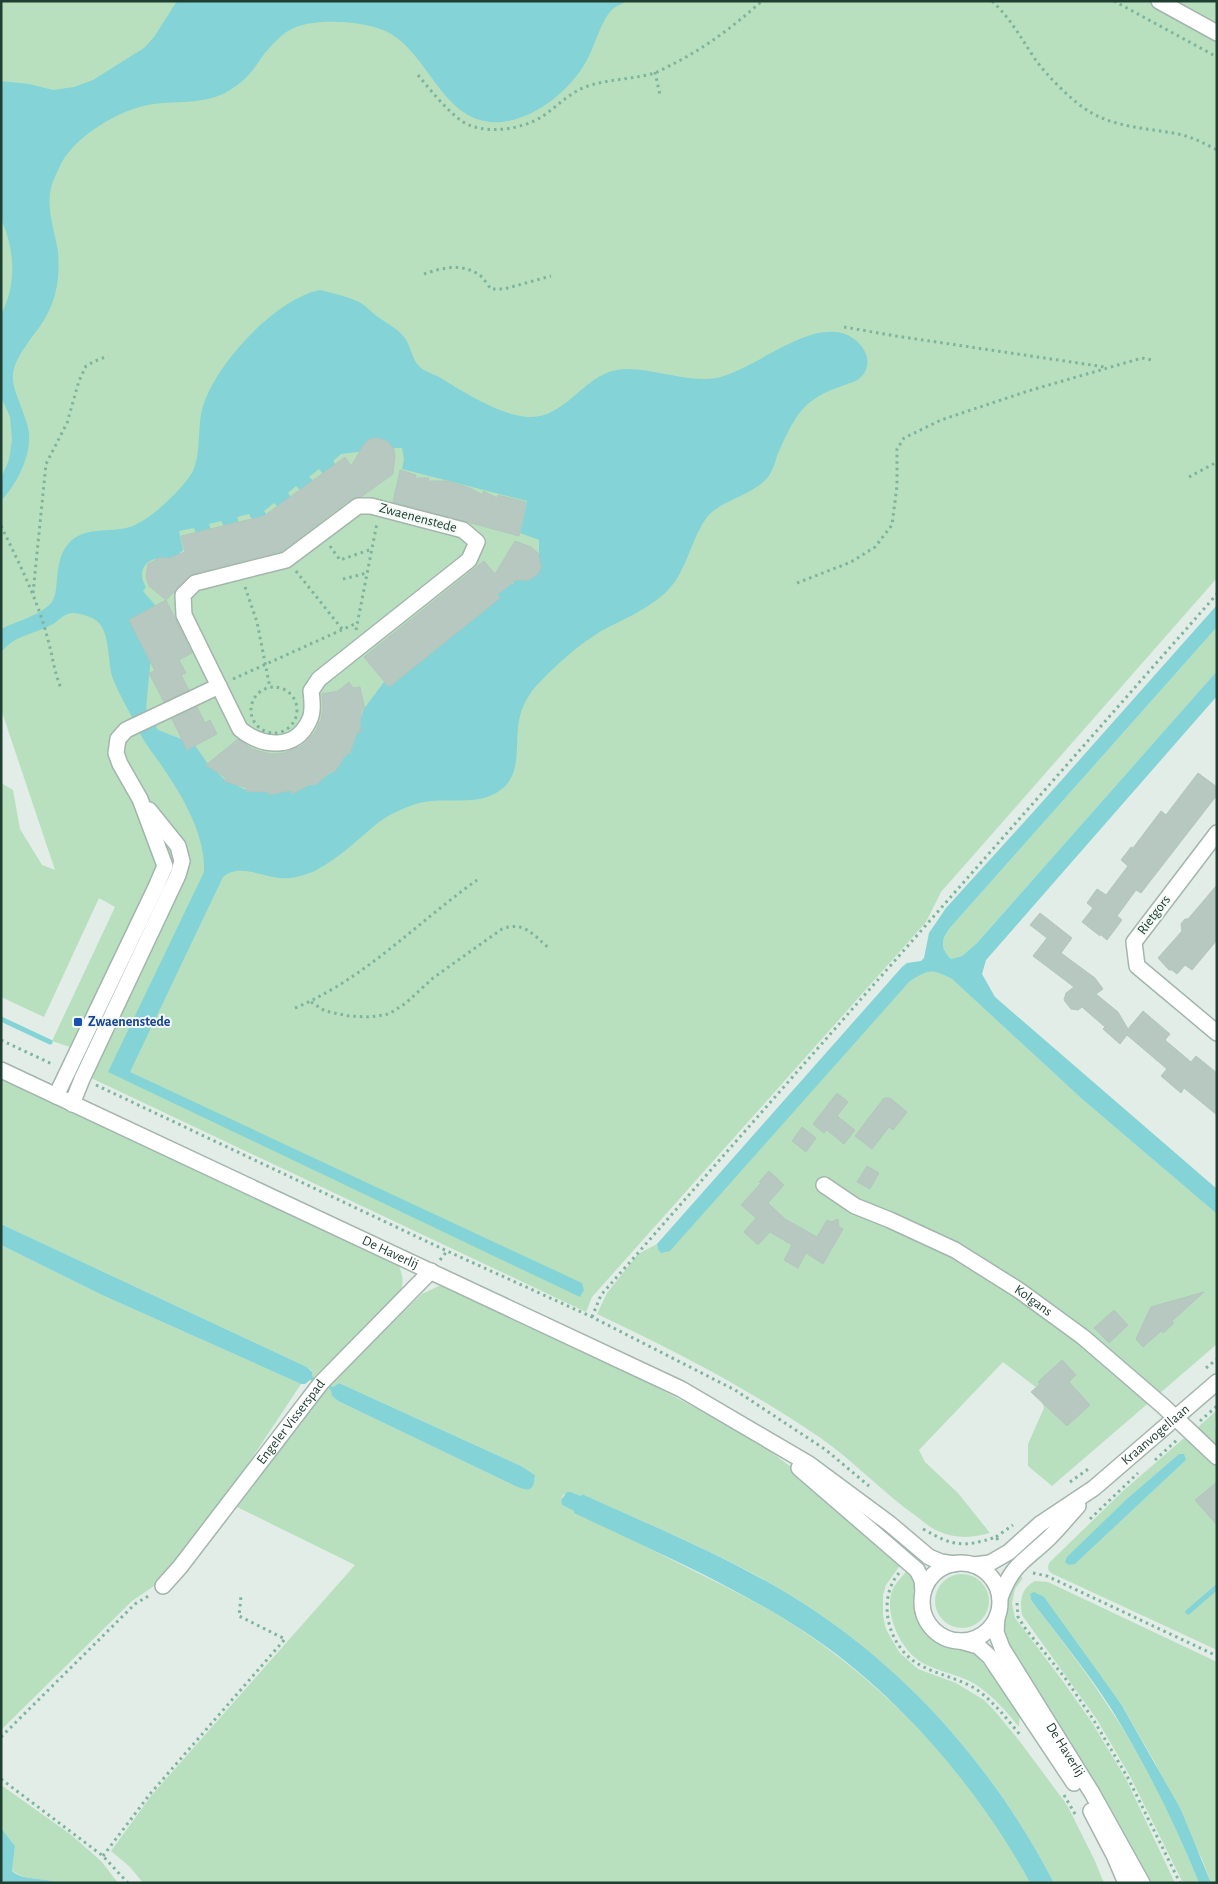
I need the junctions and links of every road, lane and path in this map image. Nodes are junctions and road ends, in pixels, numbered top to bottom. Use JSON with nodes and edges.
{"nodes":[{"id":1,"x":762,"y":1,"type":"edge"},
{"id":2,"x":992,"y":1,"type":"edge"},
{"id":3,"x":1114,"y":1,"type":"edge"},
{"id":4,"x":1159,"y":1,"type":"edge"},
{"id":5,"x":1217,"y":33,"type":"edge"},
{"id":6,"x":1217,"y":58,"type":"edge"},
{"id":7,"x":655,"y":72,"type":"junction"},
{"id":8,"x":418,"y":75,"type":"dead end"},
{"id":9,"x":660,"y":95,"type":"dead end"},
{"id":10,"x":1217,"y":150,"type":"edge"},
{"id":11,"x":424,"y":274,"type":"dead end"},
{"id":12,"x":552,"y":276,"type":"dead end"},
{"id":13,"x":844,"y":327,"type":"dead end"},
{"id":14,"x":108,"y":356,"type":"dead end"},
{"id":15,"x":1152,"y":360,"type":"dead end"},
{"id":16,"x":1107,"y":367,"type":"junction"},
{"id":17,"x":1217,"y":462,"type":"edge"},
{"id":18,"x":1189,"y":476,"type":"dead end"},
{"id":19,"x":380,"y":508,"type":"junction"},
{"id":20,"x":1,"y":526,"type":"edge"},
{"id":21,"x":320,"y":534,"type":"junction"},
{"id":22,"x":372,"y":549,"type":"junction"},
{"id":23,"x":286,"y":560,"type":"junction"},
{"id":24,"x":242,"y":571,"type":"junction"},
{"id":25,"x":367,"y":573,"type":"junction"},
{"id":26,"x":342,"y":579,"type":"dead end"},
{"id":27,"x":797,"y":582,"type":"dead end"},
{"id":28,"x":32,"y":593,"type":"junction"},
{"id":29,"x":1217,"y":594,"type":"edge"},
{"id":30,"x":357,"y":623,"type":"junction"},
{"id":31,"x":342,"y":629,"type":"junction"},
{"id":32,"x":355,"y":651,"type":"junction"},
{"id":33,"x":265,"y":664,"type":"junction"},
{"id":34,"x":219,"y":686,"type":"junction"},
{"id":35,"x":61,"y":688,"type":"dead end"},
{"id":36,"x":270,"y":688,"type":"junction"},
{"id":37,"x":140,"y":799,"type":"junction"},
{"id":38,"x":1217,"y":833,"type":"edge"},
{"id":39,"x":477,"y":880,"type":"dead end"},
{"id":40,"x":550,"y":949,"type":"dead end"},
{"id":41,"x":312,"y":1002,"type":"junction"},
{"id":42,"x":295,"y":1008,"type":"dead end"},
{"id":43,"x":1217,"y":1033,"type":"edge"},
{"id":44,"x":1,"y":1040,"type":"edge"},
{"id":45,"x":1,"y":1070,"type":"edge"},
{"id":46,"x":66,"y":1071,"type":"junction"},
{"id":47,"x":82,"y":1079,"type":"junction"},
{"id":48,"x":56,"y":1096,"type":"junction"},
{"id":49,"x":72,"y":1104,"type":"junction"},
{"id":50,"x":824,"y":1185,"type":"dead end"},
{"id":51,"x":447,"y":1251,"type":"dead end"},
{"id":52,"x":431,"y":1271,"type":"junction"},
{"id":53,"x":592,"y":1317,"type":"dead end"},
{"id":54,"x":1217,"y":1359,"type":"edge"},
{"id":55,"x":1203,"y":1371,"type":"dead end"},
{"id":56,"x":1217,"y":1382,"type":"edge"},
{"id":57,"x":1217,"y":1406,"type":"edge"},
{"id":58,"x":1175,"y":1418,"type":"junction"},
{"id":59,"x":1189,"y":1430,"type":"junction"},
{"id":60,"x":774,"y":1445,"type":"junction"},
{"id":61,"x":1217,"y":1457,"type":"edge"},
{"id":62,"x":1098,"y":1461,"type":"dead end"},
{"id":63,"x":1152,"y":1462,"type":"dead end"},
{"id":64,"x":1144,"y":1468,"type":"dead end"},
{"id":65,"x":1067,"y":1485,"type":"dead end"},
{"id":66,"x":1094,"y":1488,"type":"junction"},
{"id":67,"x":1019,"y":1520,"type":"dead end"},
{"id":68,"x":1087,"y":1522,"type":"dead end"},
{"id":69,"x":996,"y":1537,"type":"dead end"},
{"id":70,"x":908,"y":1562,"type":"junction"},
{"id":71,"x":954,"y":1564,"type":"junction"},
{"id":72,"x":974,"y":1565,"type":"junction"},
{"id":73,"x":1040,"y":1567,"type":"dead end"},
{"id":74,"x":1034,"y":1573,"type":"junction"},
{"id":75,"x":1030,"y":1577,"type":"dead end"},
{"id":76,"x":163,"y":1586,"type":"joint"},
{"id":77,"x":923,"y":1592,"type":"junction"},
{"id":78,"x":240,"y":1596,"type":"dead end"},
{"id":79,"x":1018,"y":1597,"type":"dead end"},
{"id":80,"x":1000,"y":1598,"type":"junction"},
{"id":81,"x":997,"y":1617,"type":"junction"},
{"id":82,"x":960,"y":1641,"type":"junction"},
{"id":83,"x":1217,"y":1656,"type":"edge"},
{"id":84,"x":1,"y":1737,"type":"edge"},
{"id":85,"x":1024,"y":1739,"type":"dead end"},
{"id":86,"x":1,"y":1779,"type":"edge"},
{"id":87,"x":1060,"y":1790,"type":"dead end"},
{"id":88,"x":1078,"y":1820,"type":"dead end"},
{"id":89,"x":103,"y":1856,"type":"junction"},
{"id":90,"x":128,"y":1883,"type":"edge"},
{"id":91,"x":1126,"y":1883,"type":"edge"},
{"id":92,"x":1142,"y":1883,"type":"edge"},
{"id":93,"x":1180,"y":1883,"type":"edge"}],
"edges":[{"from":1,"to":7,"type":"path"},
{"from":2,"to":10,"type":"path"},
{"from":3,"to":6,"type":"path"},
{"from":4,"to":5,"type":"street"},
{"from":7,"to":8,"type":"path"},
{"from":7,"to":9,"type":"path"},
{"from":11,"to":12,"type":"path"},
{"from":13,"to":16,"type":"path"},
{"from":14,"to":28,"type":"path"},
{"from":15,"to":16,"type":"path"},
{"from":16,"to":27,"type":"path"},
{"from":17,"to":18,"type":"path"},
{"from":19,"to":21,"type":"street","name":"Zwaenenstede"},
{"from":19,"to":22,"type":"path"},
{"from":19,"to":32,"type":"street","name":"Zwaenenstede"},
{"from":20,"to":28,"type":"path"},
{"from":21,"to":22,"type":"path"},
{"from":21,"to":23,"type":"street","name":"Zwaenenstede"},
{"from":22,"to":25,"type":"path"},
{"from":23,"to":24,"type":"street","name":"Zwaenenstede"},
{"from":23,"to":31,"type":"path"},
{"from":24,"to":33,"type":"path"},
{"from":24,"to":34,"type":"street","name":"Zwaenenstede"},
{"from":25,"to":26,"type":"path"},
{"from":25,"to":30,"type":"path"},
{"from":28,"to":35,"type":"path"},
{"from":29,"to":53,"type":"path"},
{"from":30,"to":31,"type":"path"},
{"from":30,"to":32,"type":"path"},
{"from":31,"to":33,"type":"path"},
{"from":32,"to":34,"type":"street","name":"Zwaenenstede"},
{"from":33,"to":34,"type":"path"},
{"from":33,"to":36,"type":"path"},
{"from":34,"to":37,"type":"street"},
{"from":36,"to":36,"type":"path"},
{"from":37,"to":46,"type":"street"},
{"from":37,"to":47,"type":"street"},
{"from":38,"to":43,"type":"street","name":"Rietgors"},
{"from":39,"to":41,"type":"path"},
{"from":40,"to":41,"type":"path"},
{"from":41,"to":42,"type":"path"},
{"from":44,"to":46,"type":"path"},
{"from":45,"to":48,"type":"street","name":"De Haverlij"},
{"from":46,"to":48,"type":"street"},
{"from":47,"to":49,"type":"street"},
{"from":47,"to":51,"type":"path","name":"De Haverlij"},
{"from":48,"to":49,"type":"street","name":"De Haverlij"},
{"from":49,"to":52,"type":"street","name":"De Haverlij"},
{"from":50,"to":58,"type":"street","name":"Kolgans"},
{"from":52,"to":60,"type":"street","name":"De Haverlij"},
{"from":52,"to":76,"type":"street","name":"Engeler Visserspad"},
{"from":54,"to":55,"type":"path"},
{"from":56,"to":58,"type":"street","name":"Kraanvogellaan"},
{"from":57,"to":59,"type":"path"},
{"from":58,"to":59,"type":"street","name":"Kolgans"},
{"from":58,"to":66,"type":"street","name":"Kraanvogellaan"},
{"from":59,"to":61,"type":"street","name":"Kolgans"},
{"from":59,"to":63,"type":"path"},
{"from":60,"to":70,"type":"street","name":"De Haverlij"},
{"from":60,"to":71,"type":"street","name":"De Haverlij"},
{"from":62,"to":65,"type":"path"},
{"from":64,"to":68,"type":"path"},
{"from":66,"to":72,"type":"street","name":"Kraanvogellaan"},
{"from":66,"to":80,"type":"street","name":"Kraanvogellaan"},
{"from":67,"to":69,"type":"path"},
{"from":70,"to":77,"type":"street","name":"De Haverlij"},
{"from":70,"to":85,"type":"path"},
{"from":71,"to":72,"type":"street"},
{"from":71,"to":77,"type":"street"},
{"from":72,"to":80,"type":"street"},
{"from":73,"to":74,"type":"path"},
{"from":74,"to":75,"type":"path"},
{"from":74,"to":83,"type":"path"},
{"from":76,"to":84,"type":"path"},
{"from":77,"to":82,"type":"street"},
{"from":78,"to":89,"type":"path"},
{"from":79,"to":93,"type":"path"},
{"from":80,"to":81,"type":"street"},
{"from":81,"to":82,"type":"street"},
{"from":81,"to":92,"type":"street","name":"De Haverlij"},
{"from":82,"to":91,"type":"street","name":"De Haverlij"},
{"from":86,"to":89,"type":"path"},
{"from":87,"to":88,"type":"path"},
{"from":89,"to":90,"type":"path"}]}
